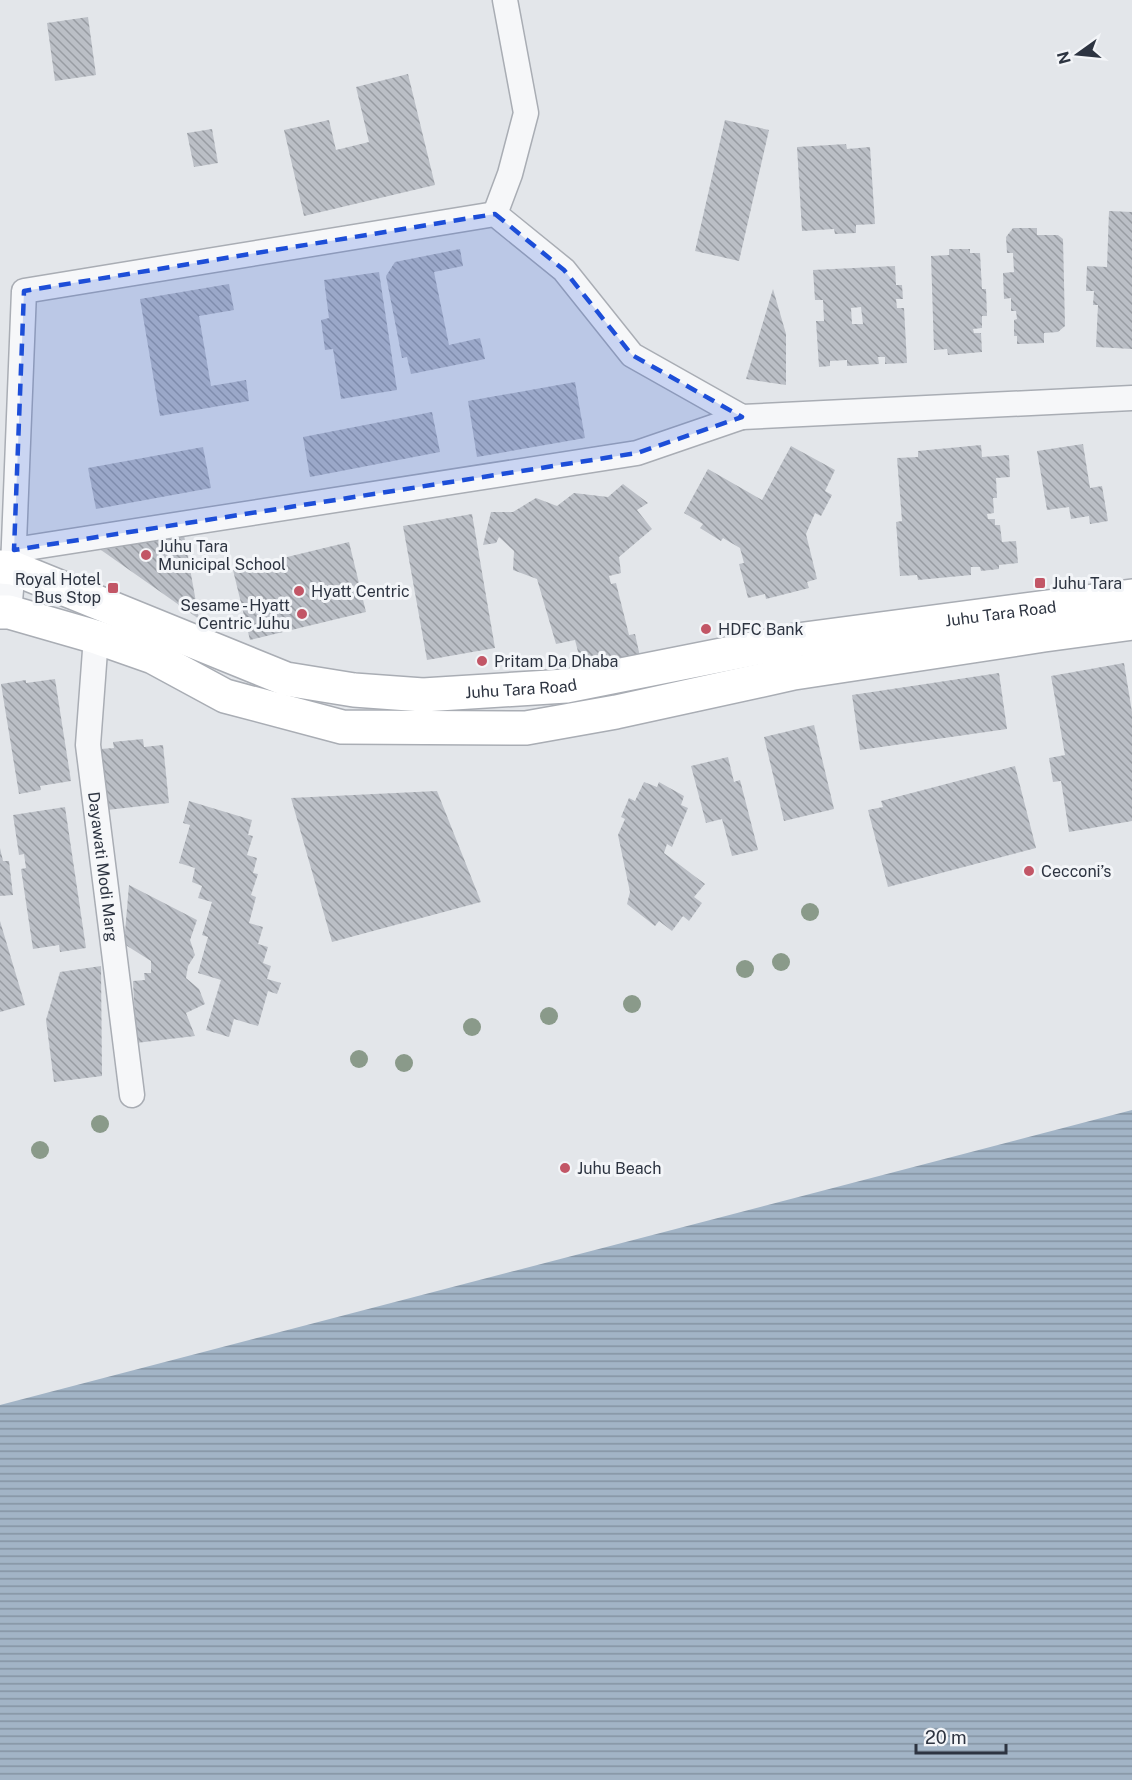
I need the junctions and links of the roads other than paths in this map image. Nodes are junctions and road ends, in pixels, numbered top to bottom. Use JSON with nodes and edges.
{"nodes":[{"id":1,"x":505,"y":0,"type":"edge"},
{"id":2,"x":495,"y":214,"type":"junction"},
{"id":3,"x":1132,"y":398,"type":"edge"},
{"id":4,"x":742,"y":417,"type":"junction"},
{"id":5,"x":9,"y":562,"type":"edge"},
{"id":6,"x":1132,"y":596,"type":"edge"},
{"id":7,"x":4,"y":612,"type":"edge"},
{"id":8,"x":1132,"y":623,"type":"edge"},
{"id":9,"x":96,"y":637,"type":"junction"},
{"id":10,"x":132,"y":1095,"type":"dead end"}],
"edges":[{"from":1,"to":2,"type":"street"},
{"from":2,"to":4,"type":"street"},
{"from":2,"to":5,"type":"street"},
{"from":3,"to":4,"type":"street"},
{"from":4,"to":5,"type":"street"},
{"from":5,"to":6,"type":"main road","name":"Juhu Tara Road"},
{"from":5,"to":7,"type":"street"},
{"from":7,"to":9,"type":"main road","name":"Juhu Tara Road"},
{"from":8,"to":9,"type":"main road","name":"Juhu Tara Road"},
{"from":9,"to":10,"type":"street","name":"Dayawati Modi Marg"}]}
